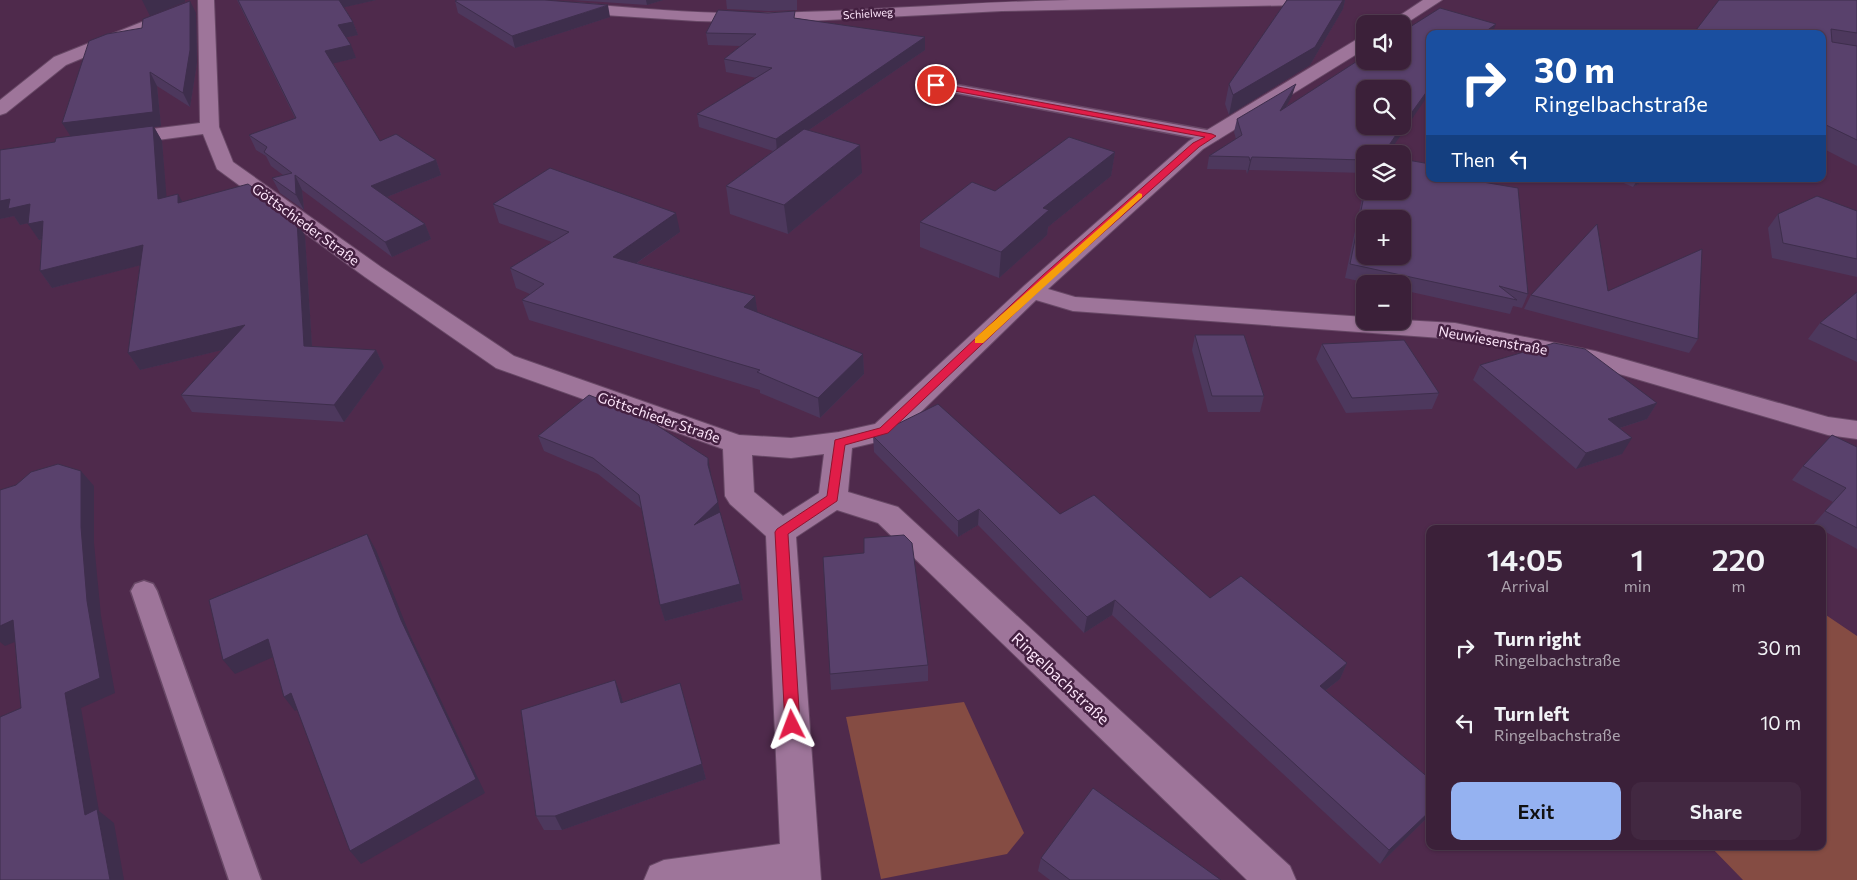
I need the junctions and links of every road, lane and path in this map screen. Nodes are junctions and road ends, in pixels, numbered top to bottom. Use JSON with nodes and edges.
{"nodes":[{"id":1,"x":206,"y":0,"type":"edge"},
{"id":2,"x":1303,"y":0,"type":"edge"},
{"id":3,"x":1434,"y":0,"type":"edge"},
{"id":4,"x":559,"y":7,"type":"edge"},
{"id":5,"x":1410,"y":15,"type":"edge"},
{"id":6,"x":1356,"y":48,"type":"edge"},
{"id":7,"x":936,"y":85,"type":"dead end"},
{"id":8,"x":0,"y":109,"type":"edge"},
{"id":9,"x":210,"y":127,"type":"junction"},
{"id":10,"x":1212,"y":136,"type":"junction"},
{"id":11,"x":105,"y":140,"type":"edge"},
{"id":12,"x":1032,"y":291,"type":"junction"},
{"id":13,"x":1857,"y":430,"type":"edge"},
{"id":14,"x":839,"y":442,"type":"junction"},
{"id":15,"x":737,"y":444,"type":"junction"},
{"id":16,"x":833,"y":498,"type":"junction"},
{"id":17,"x":782,"y":532,"type":"junction"},
{"id":18,"x":144,"y":591,"type":"dead end"},
{"id":19,"x":801,"y":870,"type":"edge"},
{"id":20,"x":245,"y":880,"type":"edge"},
{"id":21,"x":664,"y":880,"type":"edge"},
{"id":22,"x":1276,"y":880,"type":"edge"}],
"edges":[{"from":1,"to":8,"type":"street"},
{"from":1,"to":9,"type":"street","name":"Göttschieder Straße"},
{"from":2,"to":4,"type":"street","name":"Schielweg"},
{"from":3,"to":5,"type":"street"},
{"from":6,"to":10,"type":"street","name":"Göttschieder Straße"},
{"from":7,"to":10,"type":"lane"},
{"from":9,"to":11,"type":"street"},
{"from":9,"to":15,"type":"street","name":"Göttschieder Straße"},
{"from":10,"to":12,"type":"street","name":"Göttschieder Straße"},
{"from":12,"to":13,"type":"street","name":"Neuwiesenstraße"},
{"from":12,"to":14,"type":"street","name":"Göttschieder Straße"},
{"from":14,"to":15,"type":"street","name":"Göttschieder Straße"},
{"from":14,"to":16,"type":"street"},
{"from":15,"to":17,"type":"street"},
{"from":16,"to":17,"type":"street"},
{"from":16,"to":22,"type":"street","name":"Ringelbachstraße"},
{"from":17,"to":19,"type":"street"},
{"from":18,"to":20,"type":"lane"},
{"from":19,"to":21,"type":"street"}]}
